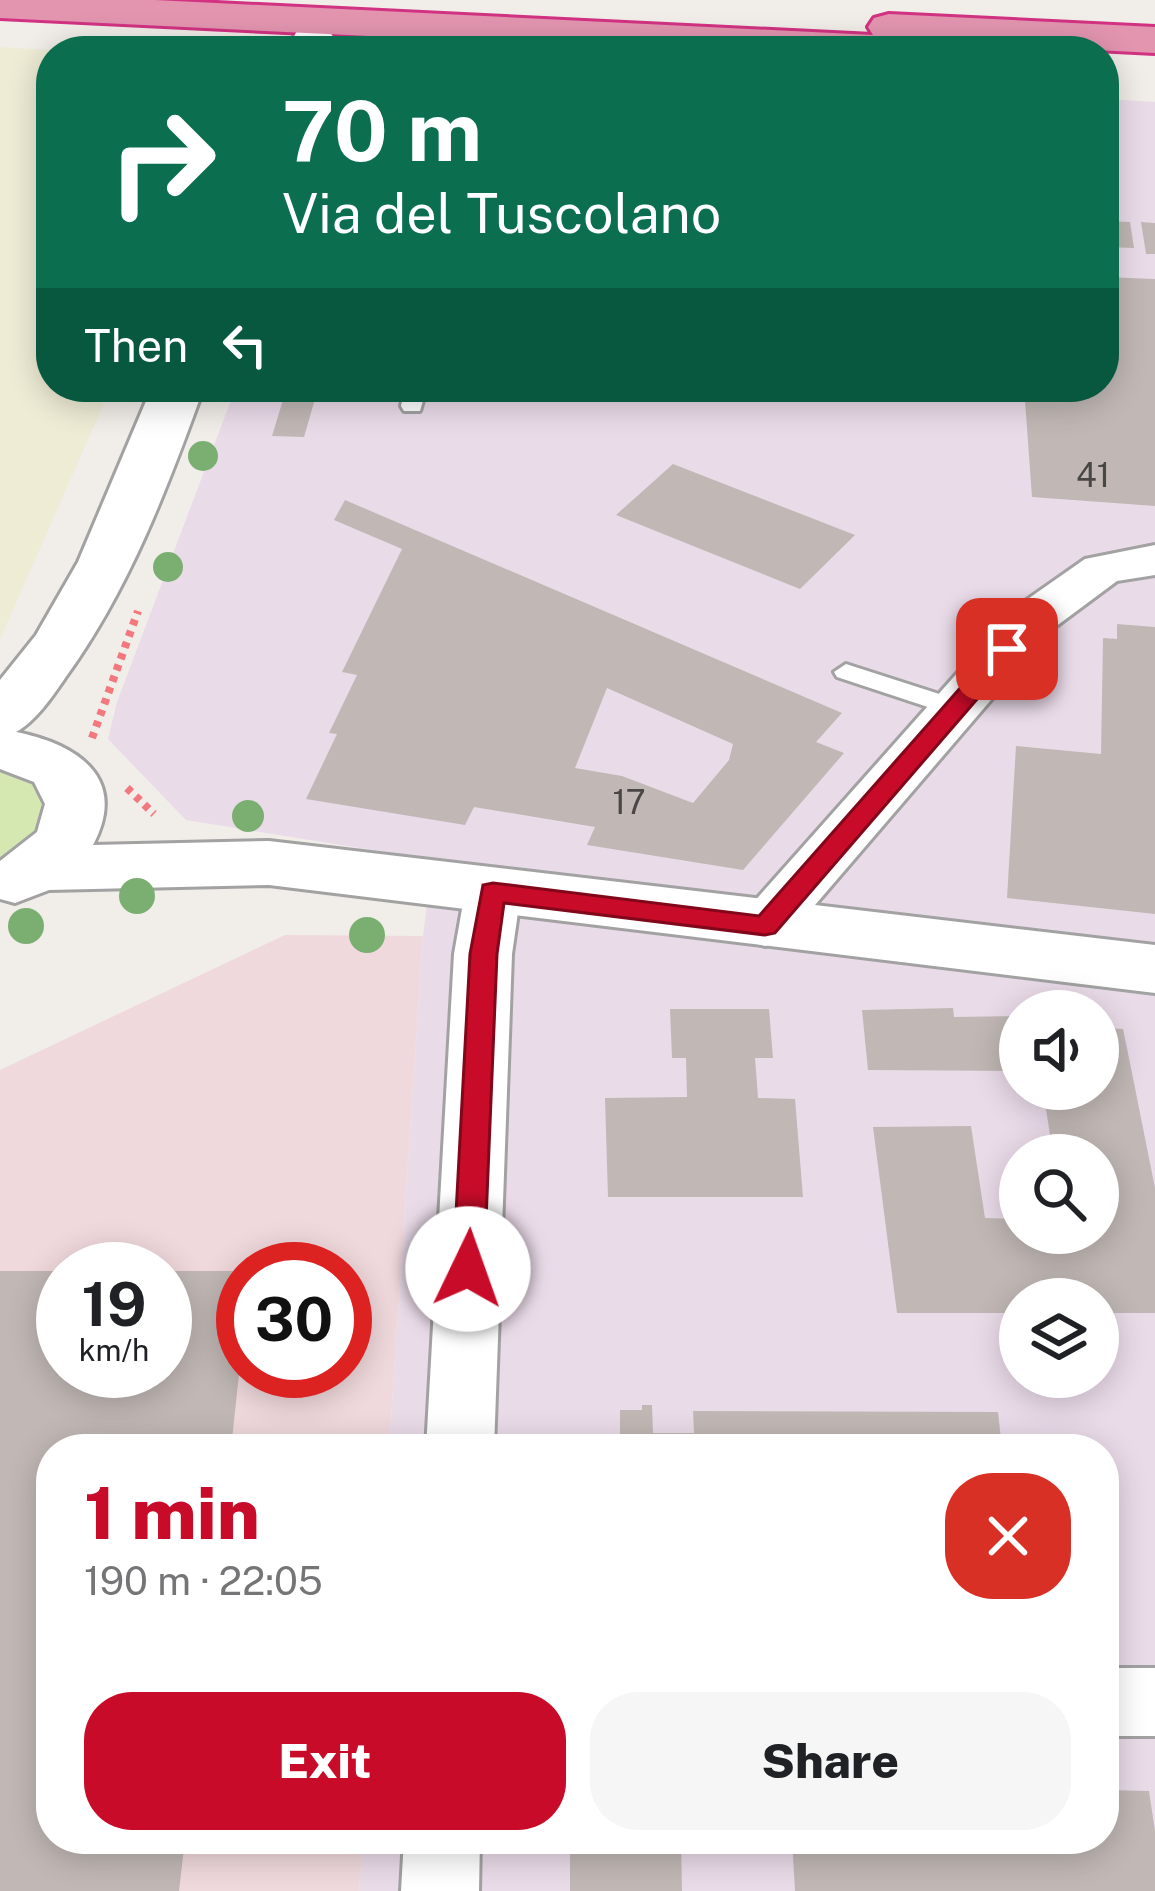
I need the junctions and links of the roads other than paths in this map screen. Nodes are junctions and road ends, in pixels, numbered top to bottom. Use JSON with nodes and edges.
{"nodes":[{"id":1,"x":0,"y":4,"type":"edge"},
{"id":2,"x":312,"y":30,"type":"edge"},
{"id":3,"x":588,"y":36,"type":"edge"},
{"id":4,"x":639,"y":36,"type":"edge"},
{"id":5,"x":172,"y":402,"type":"edge"},
{"id":6,"x":1155,"y":560,"type":"edge"},
{"id":7,"x":82,"y":608,"type":"junction"},
{"id":8,"x":846,"y":672,"type":"dead end"},
{"id":9,"x":955,"y":708,"type":"junction"},
{"id":10,"x":0,"y":717,"type":"edge"},
{"id":11,"x":69,"y":771,"type":"edge"},
{"id":12,"x":268,"y":863,"type":"junction"},
{"id":13,"x":19,"y":877,"type":"edge"},
{"id":14,"x":493,"y":892,"type":"junction"},
{"id":15,"x":765,"y":926,"type":"junction"},
{"id":16,"x":1155,"y":969,"type":"edge"},
{"id":17,"x":461,"y":1434,"type":"edge"},
{"id":18,"x":1119,"y":1702,"type":"edge"},
{"id":19,"x":1155,"y":1702,"type":"edge"},
{"id":20,"x":441,"y":1854,"type":"edge"},
{"id":21,"x":440,"y":1891,"type":"edge"}],
"edges":[{"from":1,"to":4,"type":"highway"},
{"from":2,"to":3,"type":"highway"},
{"from":5,"to":7,"type":"street"},
{"from":6,"to":9,"type":"street"},
{"from":7,"to":10,"type":"street"},
{"from":7,"to":11,"type":"street"},
{"from":8,"to":9,"type":"lane"},
{"from":9,"to":15,"type":"street"},
{"from":11,"to":12,"type":"street"},
{"from":11,"to":13,"type":"street"},
{"from":12,"to":13,"type":"street"},
{"from":12,"to":14,"type":"street"},
{"from":14,"to":15,"type":"street"},
{"from":14,"to":17,"type":"street"},
{"from":15,"to":16,"type":"street"},
{"from":18,"to":19,"type":"street"},
{"from":20,"to":21,"type":"street"}]}
